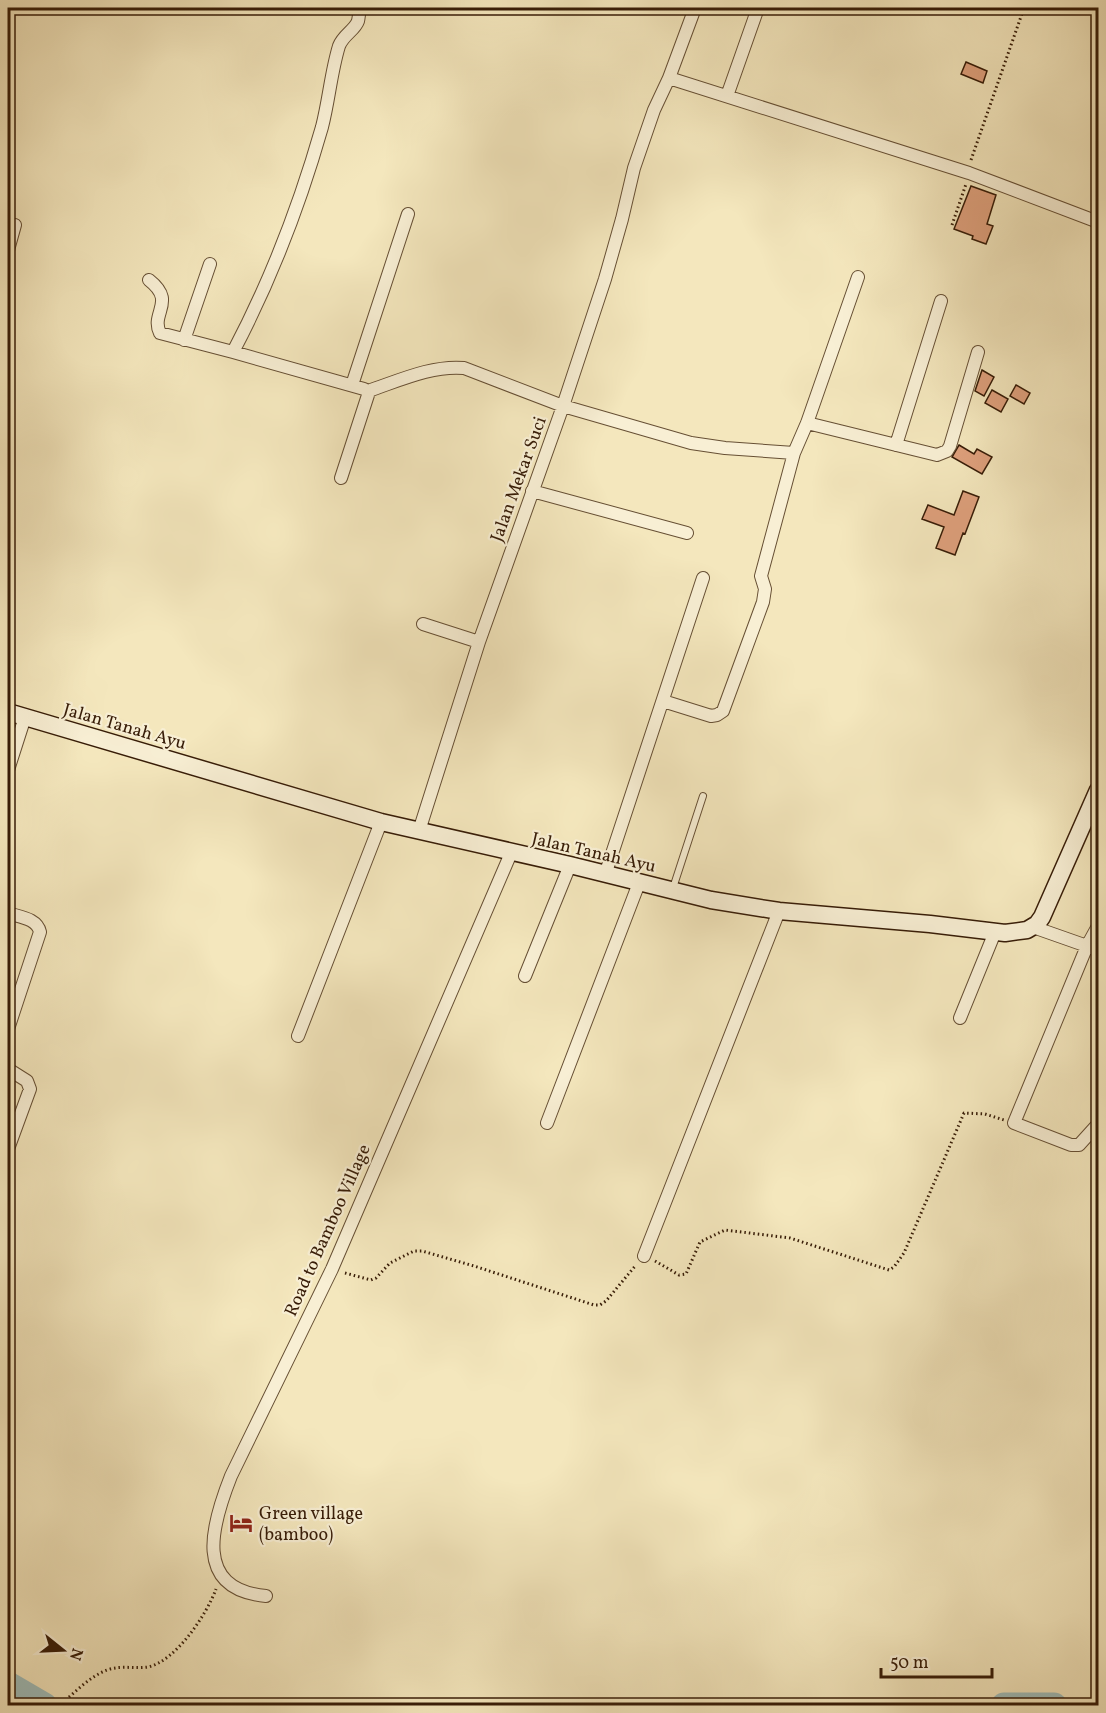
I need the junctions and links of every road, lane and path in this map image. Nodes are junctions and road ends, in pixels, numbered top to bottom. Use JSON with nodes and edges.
{"nodes":[{"id":1,"x":360,"y":8,"type":"edge"},
{"id":2,"x":695,"y":8,"type":"edge"},
{"id":3,"x":758,"y":8,"type":"edge"},
{"id":4,"x":1024,"y":8,"type":"edge"},
{"id":5,"x":669,"y":78,"type":"junction"},
{"id":6,"x":727,"y":96,"type":"junction"},
{"id":7,"x":969,"y":173,"type":"junction"},
{"id":8,"x":408,"y":214,"type":"dead end"},
{"id":9,"x":1098,"y":222,"type":"edge"},
{"id":10,"x":15,"y":225,"type":"dead end"},
{"id":11,"x":952,"y":225,"type":"dead end"},
{"id":12,"x":8,"y":250,"type":"edge"},
{"id":13,"x":210,"y":264,"type":"dead end"},
{"id":14,"x":858,"y":278,"type":"dead end"},
{"id":15,"x":149,"y":280,"type":"dead end"},
{"id":16,"x":941,"y":301,"type":"dead end"},
{"id":17,"x":184,"y":340,"type":"junction"},
{"id":18,"x":233,"y":352,"type":"junction"},
{"id":19,"x":978,"y":352,"type":"dead end"},
{"id":20,"x":352,"y":386,"type":"junction"},
{"id":21,"x":368,"y":391,"type":"junction"},
{"id":22,"x":563,"y":406,"type":"junction"},
{"id":23,"x":807,"y":423,"type":"junction"},
{"id":24,"x":896,"y":445,"type":"junction"},
{"id":25,"x":795,"y":453,"type":"junction"},
{"id":26,"x":341,"y":478,"type":"dead end"},
{"id":27,"x":532,"y":491,"type":"junction"},
{"id":28,"x":687,"y":533,"type":"dead end"},
{"id":29,"x":703,"y":578,"type":"dead end"},
{"id":30,"x":423,"y":624,"type":"dead end"},
{"id":31,"x":479,"y":642,"type":"junction"},
{"id":32,"x":663,"y":700,"type":"junction"},
{"id":33,"x":8,"y":712,"type":"edge"},
{"id":34,"x":25,"y":717,"type":"junction"},
{"id":35,"x":8,"y":770,"type":"edge"},
{"id":36,"x":1098,"y":790,"type":"edge"},
{"id":37,"x":703,"y":796,"type":"dead end"},
{"id":38,"x":381,"y":822,"type":"junction"},
{"id":39,"x":419,"y":831,"type":"junction"},
{"id":40,"x":511,"y":853,"type":"junction"},
{"id":41,"x":570,"y":865,"type":"junction"},
{"id":42,"x":605,"y":875,"type":"junction"},
{"id":43,"x":639,"y":884,"type":"junction"},
{"id":44,"x":671,"y":891,"type":"junction"},
{"id":45,"x":779,"y":911,"type":"junction"},
{"id":46,"x":8,"y":913,"type":"edge"},
{"id":47,"x":1098,"y":926,"type":"edge"},
{"id":48,"x":1033,"y":927,"type":"junction"},
{"id":49,"x":995,"y":932,"type":"junction"},
{"id":50,"x":1093,"y":948,"type":"edge"},
{"id":51,"x":525,"y":976,"type":"dead end"},
{"id":52,"x":960,"y":1018,"type":"dead end"},
{"id":53,"x":8,"y":1029,"type":"edge"},
{"id":54,"x":298,"y":1036,"type":"dead end"},
{"id":55,"x":8,"y":1069,"type":"edge"},
{"id":56,"x":1014,"y":1122,"type":"junction"},
{"id":57,"x":547,"y":1123,"type":"dead end"},
{"id":58,"x":1098,"y":1124,"type":"edge"},
{"id":59,"x":8,"y":1149,"type":"edge"},
{"id":60,"x":644,"y":1256,"type":"junction"},
{"id":61,"x":332,"y":1269,"type":"junction"},
{"id":62,"x":221,"y":1576,"type":"junction"},
{"id":63,"x":266,"y":1596,"type":"dead end"},
{"id":64,"x":59,"y":1706,"type":"edge"}],
"edges":[{"from":1,"to":18,"type":"street"},
{"from":2,"to":5,"type":"street"},
{"from":3,"to":6,"type":"street"},
{"from":4,"to":7,"type":"path"},
{"from":5,"to":6,"type":"street"},
{"from":5,"to":22,"type":"street"},
{"from":6,"to":7,"type":"street"},
{"from":7,"to":9,"type":"street"},
{"from":7,"to":11,"type":"path"},
{"from":8,"to":20,"type":"street"},
{"from":10,"to":12,"type":"street"},
{"from":13,"to":17,"type":"street"},
{"from":14,"to":23,"type":"street"},
{"from":15,"to":17,"type":"street"},
{"from":16,"to":24,"type":"street"},
{"from":17,"to":18,"type":"street"},
{"from":18,"to":20,"type":"street"},
{"from":19,"to":24,"type":"street"},
{"from":20,"to":21,"type":"street"},
{"from":21,"to":22,"type":"street"},
{"from":21,"to":26,"type":"street"},
{"from":22,"to":25,"type":"street","name":"Jalan Mekar Suci"},
{"from":22,"to":27,"type":"street","name":"Jalan Mekar Suci"},
{"from":23,"to":24,"type":"street"},
{"from":23,"to":25,"type":"street"},
{"from":25,"to":32,"type":"street"},
{"from":27,"to":28,"type":"street"},
{"from":27,"to":31,"type":"street","name":"Jalan Mekar Suci"},
{"from":29,"to":32,"type":"street"},
{"from":30,"to":31,"type":"street"},
{"from":31,"to":39,"type":"street","name":"Jalan Mekar Suci"},
{"from":32,"to":42,"type":"street"},
{"from":33,"to":34,"type":"street","name":"Jalan Tanah Ayu"},
{"from":34,"to":35,"type":"street"},
{"from":34,"to":38,"type":"street","name":"Jalan Tanah Ayu"},
{"from":36,"to":48,"type":"street"},
{"from":37,"to":44,"type":"lane"},
{"from":38,"to":39,"type":"street","name":"Jalan Tanah Ayu"},
{"from":38,"to":54,"type":"street"},
{"from":39,"to":40,"type":"street","name":"Jalan Tanah Ayu"},
{"from":40,"to":41,"type":"street","name":"Jalan Tanah Ayu"},
{"from":40,"to":61,"type":"street","name":"Road to Bamboo Village"},
{"from":41,"to":42,"type":"street","name":"Jalan Tanah Ayu"},
{"from":41,"to":51,"type":"street"},
{"from":42,"to":43,"type":"street","name":"Jalan Tanah Ayu"},
{"from":43,"to":44,"type":"street","name":"Jalan Tanah Ayu"},
{"from":43,"to":57,"type":"street"},
{"from":44,"to":45,"type":"street","name":"Jalan Tanah Ayu"},
{"from":45,"to":49,"type":"street","name":"Jalan Tanah Ayu"},
{"from":45,"to":60,"type":"street"},
{"from":46,"to":53,"type":"street"},
{"from":47,"to":50,"type":"street"},
{"from":48,"to":49,"type":"street","name":"Jalan Tanah Ayu"},
{"from":48,"to":50,"type":"street"},
{"from":49,"to":52,"type":"street"},
{"from":50,"to":56,"type":"street"},
{"from":55,"to":59,"type":"street"},
{"from":56,"to":58,"type":"street"},
{"from":56,"to":60,"type":"path"},
{"from":60,"to":61,"type":"path"},
{"from":61,"to":62,"type":"street","name":"Road to Bamboo Village"},
{"from":62,"to":63,"type":"street"},
{"from":62,"to":64,"type":"path"}]}
